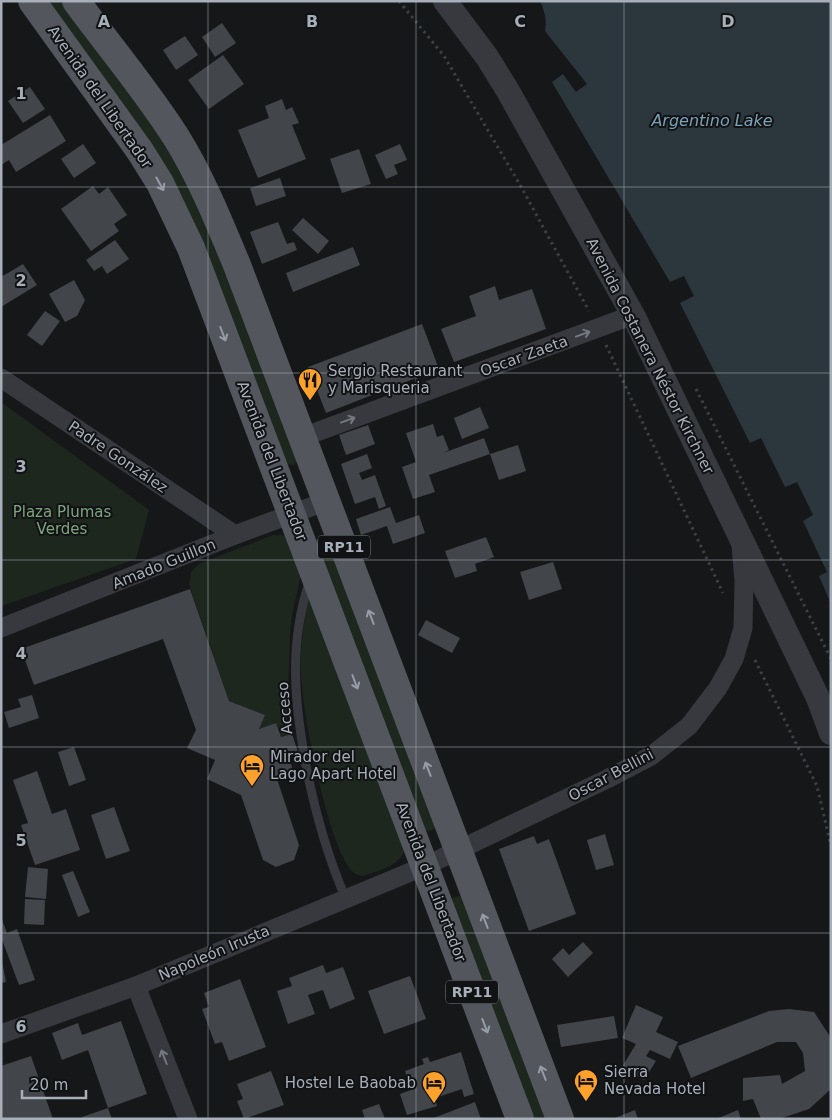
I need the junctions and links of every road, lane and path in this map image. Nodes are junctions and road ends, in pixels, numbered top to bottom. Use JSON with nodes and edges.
{"nodes":[{"id":1,"x":32,"y":1,"type":"edge"},
{"id":2,"x":76,"y":1,"type":"edge"},
{"id":3,"x":399,"y":1,"type":"edge"},
{"id":4,"x":445,"y":1,"type":"edge"},
{"id":5,"x":633,"y":315,"type":"junction"},
{"id":6,"x":599,"y":329,"type":"junction"},
{"id":7,"x":1,"y":378,"type":"edge"},
{"id":8,"x":303,"y":437,"type":"junction"},
{"id":9,"x":327,"y":501,"type":"junction"},
{"id":10,"x":292,"y":514,"type":"junction"},
{"id":11,"x":235,"y":535,"type":"junction"},
{"id":12,"x":741,"y":536,"type":"junction"},
{"id":13,"x":314,"y":571,"type":"junction"},
{"id":14,"x":725,"y":597,"type":"dead end"},
{"id":15,"x":1,"y":628,"type":"edge"},
{"id":16,"x":742,"y":633,"type":"junction"},
{"id":17,"x":818,"y":698,"type":"junction"},
{"id":18,"x":831,"y":720,"type":"edge"},
{"id":19,"x":831,"y":734,"type":"edge"},
{"id":20,"x":831,"y":846,"type":"edge"},
{"id":21,"x":459,"y":850,"type":"junction"},
{"id":22,"x":425,"y":866,"type":"junction"},
{"id":23,"x":346,"y":899,"type":"junction"},
{"id":24,"x":136,"y":986,"type":"junction"},
{"id":25,"x":1,"y":1034,"type":"edge"},
{"id":26,"x":188,"y":1119,"type":"edge"},
{"id":27,"x":520,"y":1119,"type":"edge"},
{"id":28,"x":560,"y":1119,"type":"edge"}],
"edges":[{"from":1,"to":10,"type":"main road","name":"Avenida del Libertador","number":"RP11","one_way":true},
{"from":2,"to":8,"type":"main road","number":"RP11"},
{"from":3,"to":6,"type":"path"},
{"from":4,"to":5,"type":"street","name":"Avenida Costanera Néstor Kirchner"},
{"from":5,"to":6,"type":"street","name":"Oscar Zaeta"},
{"from":5,"to":12,"type":"street","name":"Avenida Costanera Néstor Kirchner"},
{"from":8,"to":6,"type":"street","name":"Oscar Zaeta","one_way":true},
{"from":6,"to":14,"type":"path"},
{"from":7,"to":11,"type":"street","name":"Padre González"},
{"from":8,"to":9,"type":"main road","number":"RP11"},
{"from":9,"to":10,"type":"street","name":"Amado Guillon"},
{"from":21,"to":9,"type":"main road","number":"RP11","one_way":true},
{"from":10,"to":11,"type":"street","name":"Amado Guillon"},
{"from":10,"to":13,"type":"main road","name":"Avenida del Libertador","number":"RP11"},
{"from":11,"to":15,"type":"street","name":"Amado Guillon"},
{"from":12,"to":16,"type":"street","name":"Oscar Bellini"},
{"from":12,"to":17,"type":"street","name":"Avenida Costanera Néstor Kirchner"},
{"from":13,"to":22,"type":"main road","name":"Avenida del Libertador","number":"RP11","one_way":true},
{"from":13,"to":23,"type":"lane","name":"Acceso"},
{"from":16,"to":20,"type":"path"},
{"from":16,"to":21,"type":"street","name":"Oscar Bellini"},
{"from":17,"to":18,"type":"street","name":"Avenida Costanera Néstor Kirchner"},
{"from":17,"to":19,"type":"street","name":"Avenida Costanera Néstor Kirchner"},
{"from":21,"to":22,"type":"street","name":"Oscar Bellini"},
{"from":28,"to":21,"type":"main road","number":"RP11","one_way":true},
{"from":22,"to":23,"type":"street","name":"Napoleón Irusta"},
{"from":22,"to":27,"type":"main road","name":"Avenida del Libertador","number":"RP11","one_way":true},
{"from":23,"to":24,"type":"street","name":"Napoleón Irusta"},
{"from":24,"to":25,"type":"street","name":"Napoleón Irusta"},
{"from":26,"to":24,"type":"street","one_way":true}]}
